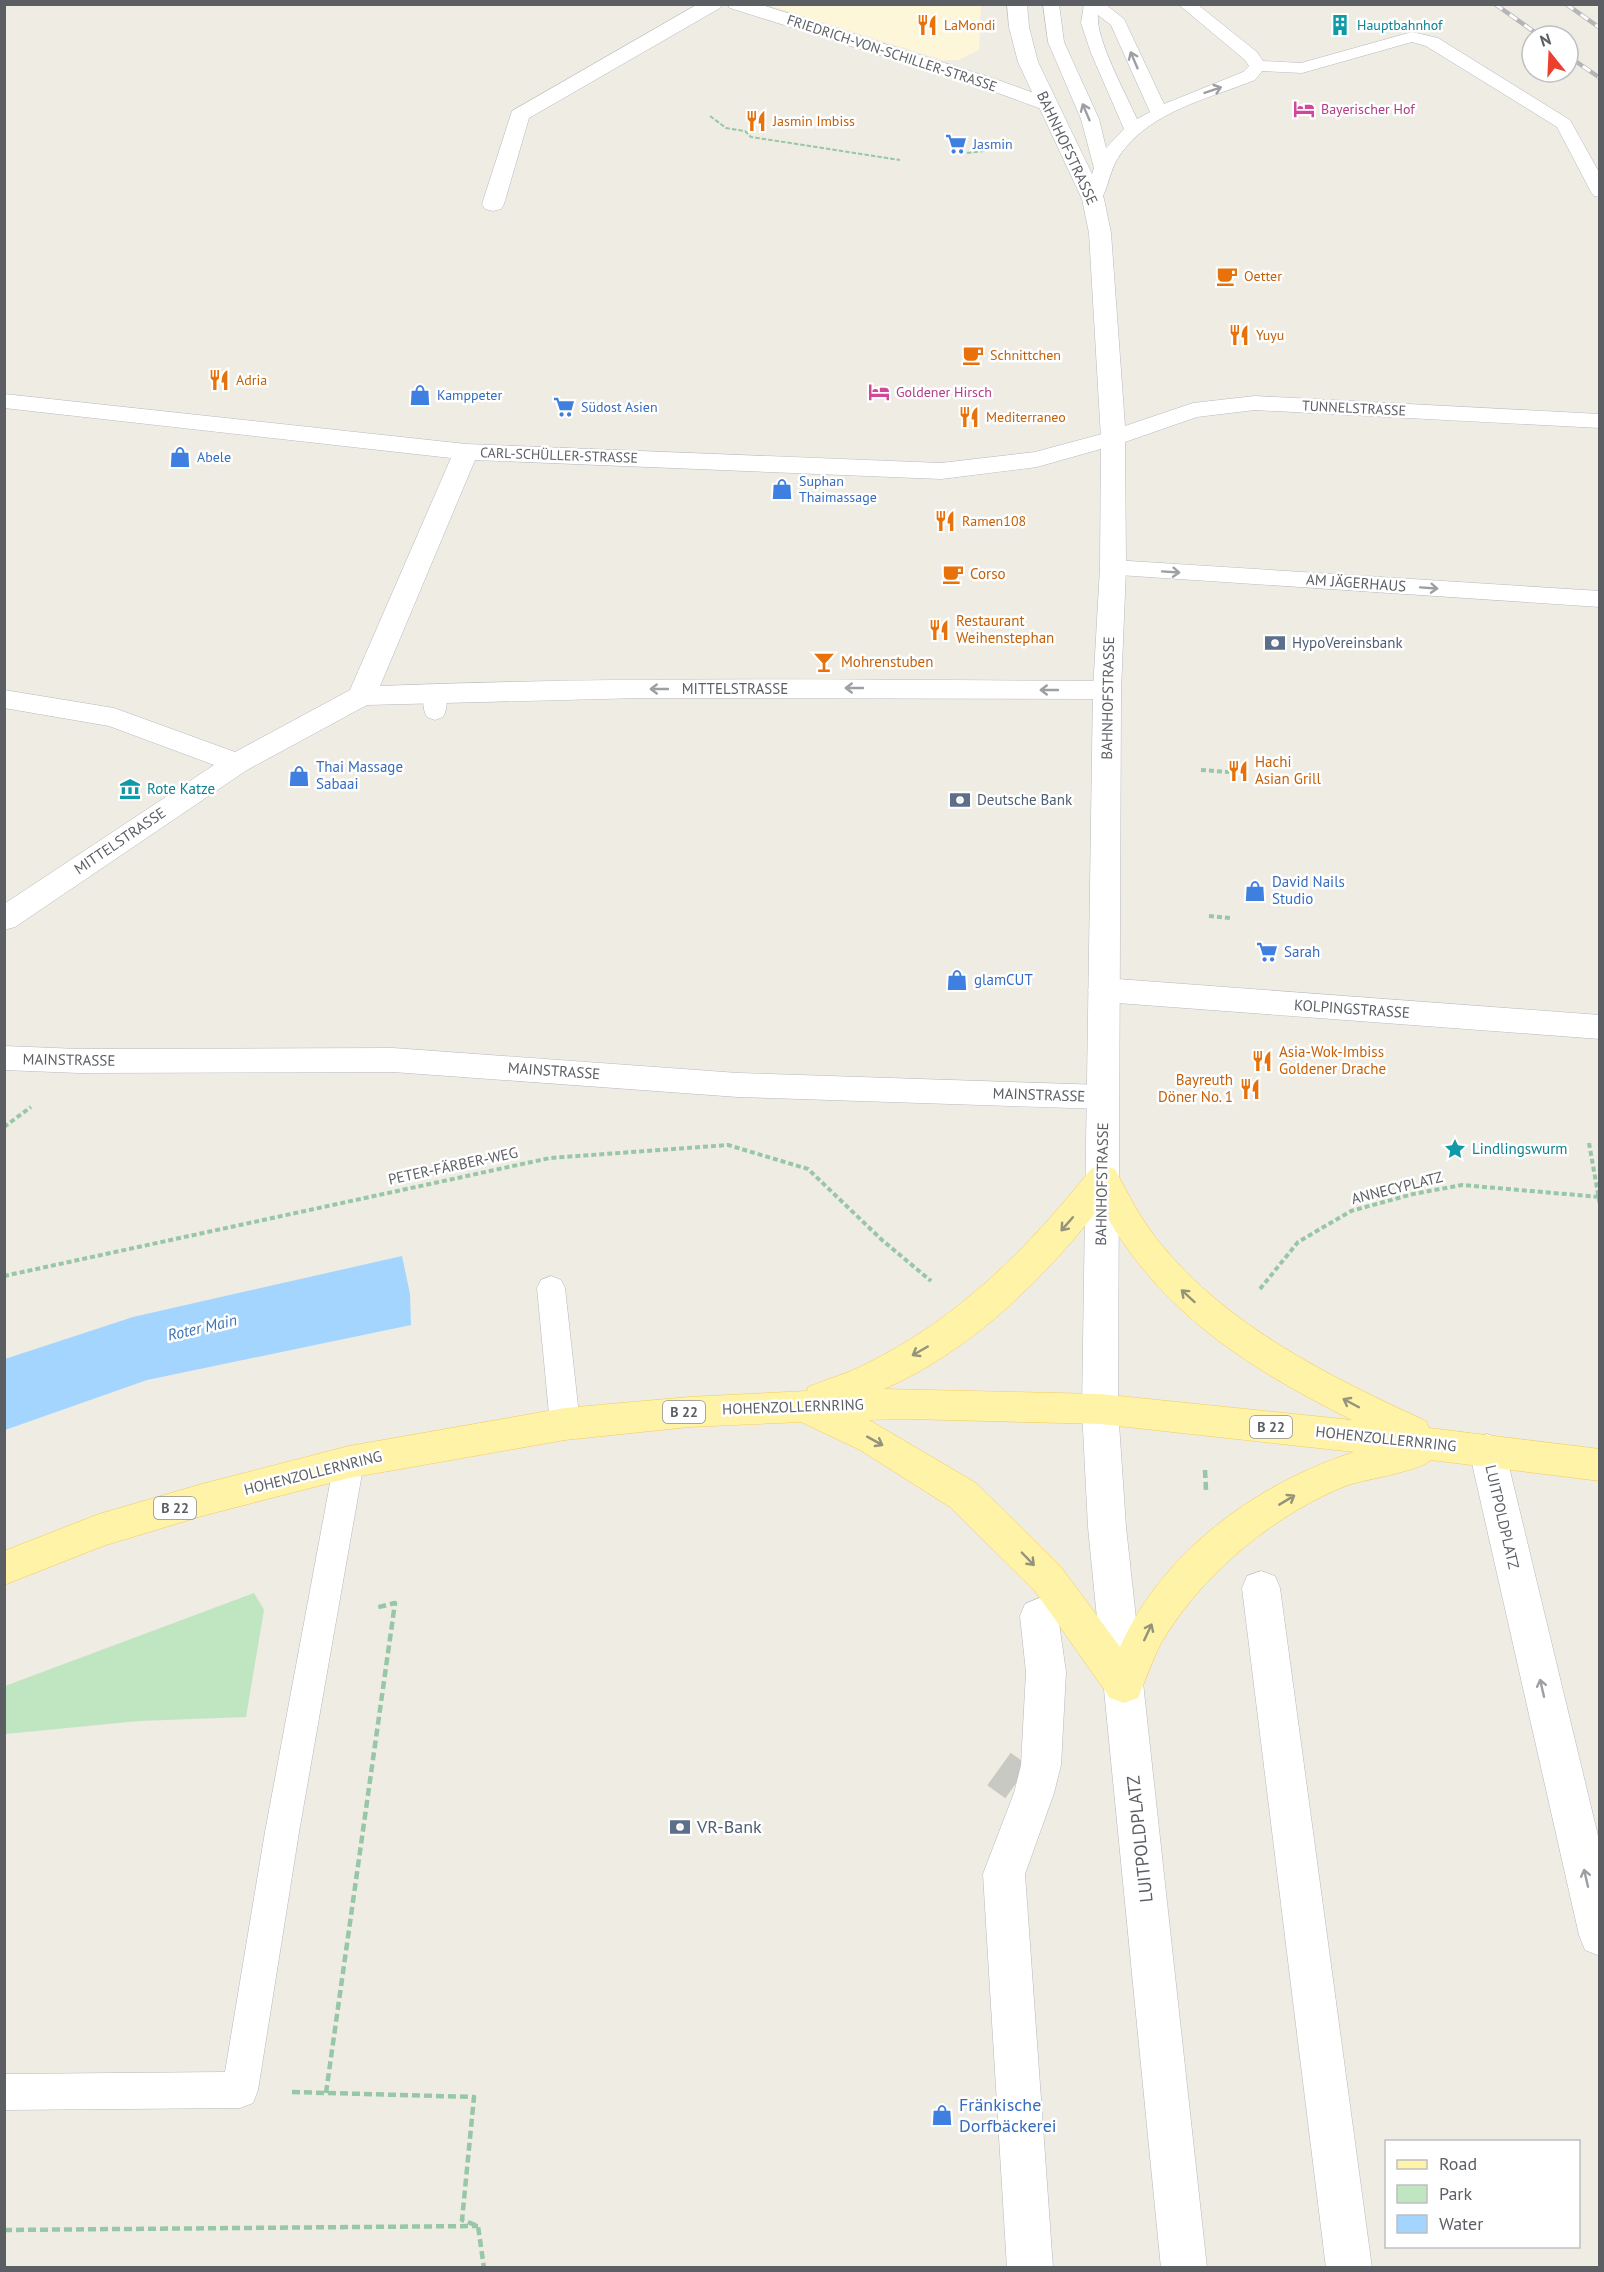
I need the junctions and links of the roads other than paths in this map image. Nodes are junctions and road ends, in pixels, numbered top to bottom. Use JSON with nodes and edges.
{"nodes":[{"id":1,"x":712,"y":4,"type":"edge"},
{"id":2,"x":737,"y":4,"type":"edge"},
{"id":3,"x":1017,"y":4,"type":"edge"},
{"id":4,"x":1051,"y":4,"type":"edge"},
{"id":5,"x":1093,"y":4,"type":"edge"},
{"id":6,"x":1186,"y":4,"type":"edge"},
{"id":7,"x":1258,"y":66,"type":"junction"},
{"id":8,"x":1046,"y":104,"type":"junction"},
{"id":9,"x":1159,"y":113,"type":"junction"},
{"id":10,"x":1564,"y":124,"type":"junction"},
{"id":11,"x":1133,"y":130,"type":"junction"},
{"id":12,"x":1599,"y":153,"type":"edge"},
{"id":13,"x":1103,"y":168,"type":"junction"},
{"id":14,"x":1599,"y":192,"type":"edge"},
{"id":15,"x":1093,"y":200,"type":"junction"},
{"id":16,"x":493,"y":204,"type":"dead end"},
{"id":17,"x":4,"y":401,"type":"edge"},
{"id":18,"x":1599,"y":421,"type":"edge"},
{"id":19,"x":1113,"y":438,"type":"junction"},
{"id":20,"x":466,"y":452,"type":"junction"},
{"id":21,"x":1113,"y":568,"type":"junction"},
{"id":22,"x":1599,"y":599,"type":"edge"},
{"id":23,"x":1107,"y":690,"type":"junction"},
{"id":24,"x":362,"y":696,"type":"junction"},
{"id":25,"x":4,"y":699,"type":"edge"},
{"id":26,"x":237,"y":763,"type":"junction"},
{"id":27,"x":4,"y":919,"type":"edge"},
{"id":28,"x":1104,"y":990,"type":"junction"},
{"id":29,"x":1599,"y":1027,"type":"edge"},
{"id":30,"x":4,"y":1058,"type":"edge"},
{"id":31,"x":1104,"y":1097,"type":"junction"},
{"id":32,"x":1103,"y":1178,"type":"junction"},
{"id":33,"x":551,"y":1287,"type":"dead end"},
{"id":34,"x":803,"y":1406,"type":"junction"},
{"id":35,"x":1100,"y":1409,"type":"junction"},
{"id":36,"x":566,"y":1424,"type":"junction"},
{"id":37,"x":1442,"y":1445,"type":"junction"},
{"id":38,"x":1487,"y":1450,"type":"junction"},
{"id":39,"x":349,"y":1461,"type":"junction"},
{"id":40,"x":1599,"y":1465,"type":"edge"},
{"id":41,"x":4,"y":1568,"type":"edge"},
{"id":42,"x":1261,"y":1588,"type":"dead end"},
{"id":43,"x":1039,"y":1616,"type":"dead end"},
{"id":44,"x":1124,"y":1685,"type":"junction"},
{"id":45,"x":1599,"y":1935,"type":"edge"},
{"id":46,"x":4,"y":2092,"type":"edge"},
{"id":47,"x":1030,"y":2268,"type":"edge"},
{"id":48,"x":1184,"y":2268,"type":"edge"},
{"id":49,"x":1349,"y":2268,"type":"edge"}],
"edges":[{"from":1,"to":16,"type":"street"},
{"from":2,"to":8,"type":"street","name":"FRIEDRICH-VON-SCHILLER-STRASSE"},
{"from":3,"to":8,"type":"street","name":"BAHNHOFSTRASSE"},
{"from":13,"to":4,"type":"lane","one_way":true},
{"from":9,"to":5,"type":"lane","one_way":true},
{"from":5,"to":11,"type":"lane"},
{"from":6,"to":7,"type":"lane"},
{"from":9,"to":7,"type":"lane","one_way":true},
{"from":7,"to":10,"type":"lane"},
{"from":8,"to":15,"type":"street","name":"BAHNHOFSTRASSE"},
{"from":9,"to":11,"type":"lane"},
{"from":10,"to":12,"type":"lane"},
{"from":10,"to":14,"type":"lane"},
{"from":11,"to":13,"type":"lane"},
{"from":13,"to":15,"type":"lane"},
{"from":15,"to":19,"type":"street","name":"BAHNHOFSTRASSE"},
{"from":17,"to":20,"type":"street","name":"CARL-SCHÜLLER-STRASSE"},
{"from":18,"to":19,"type":"street","name":"TUNNELSTRASSE"},
{"from":19,"to":20,"type":"street","name":"CARL-SCHÜLLER-STRASSE"},
{"from":19,"to":21,"type":"street","name":"BAHNHOFSTRASSE"},
{"from":20,"to":24,"type":"street"},
{"from":21,"to":22,"type":"street","name":"AM JÄGERHAUS","one_way":true},
{"from":21,"to":23,"type":"street","name":"BAHNHOFSTRASSE"},
{"from":23,"to":24,"type":"street","name":"MITTELSTRASSE","one_way":true},
{"from":23,"to":28,"type":"street","name":"BAHNHOFSTRASSE"},
{"from":24,"to":26,"type":"street","name":"MITTELSTRASSE"},
{"from":25,"to":26,"type":"street"},
{"from":26,"to":27,"type":"street","name":"MITTELSTRASSE"},
{"from":28,"to":29,"type":"street","name":"KOLPINGSTRASSE"},
{"from":28,"to":31,"type":"street","name":"BAHNHOFSTRASSE"},
{"from":30,"to":31,"type":"street","name":"MAINSTRASSE"},
{"from":31,"to":32,"type":"street","name":"BAHNHOFSTRASSE"},
{"from":32,"to":34,"type":"main road","one_way":true},
{"from":32,"to":35,"type":"street","name":"BAHNHOFSTRASSE"},
{"from":37,"to":32,"type":"main road","one_way":true},
{"from":33,"to":36,"type":"lane"},
{"from":34,"to":35,"type":"main road","name":"HOHENZOLLERNRING","number":"B 22"},
{"from":34,"to":36,"type":"main road","name":"HOHENZOLLERNRING","number":"B 22"},
{"from":34,"to":44,"type":"main road","one_way":true},
{"from":35,"to":37,"type":"main road","name":"HOHENZOLLERNRING","number":"B 22"},
{"from":35,"to":44,"type":"street","name":"LUITPOLDPLATZ"},
{"from":36,"to":39,"type":"main road","name":"HOHENZOLLERNRING","number":"B 22"},
{"from":37,"to":38,"type":"main road","name":"HOHENZOLLERNRING","number":"B 22"},
{"from":44,"to":37,"type":"main road","one_way":true},
{"from":38,"to":40,"type":"main road","name":"HOHENZOLLERNRING","number":"B 22"},
{"from":45,"to":38,"type":"street","name":"LUITPOLDPLATZ","one_way":true},
{"from":39,"to":41,"type":"main road","name":"HOHENZOLLERNRING","number":"B 22"},
{"from":39,"to":46,"type":"lane"},
{"from":42,"to":49,"type":"street"},
{"from":43,"to":47,"type":"street"},
{"from":44,"to":48,"type":"street","name":"LUITPOLDPLATZ"}]}
